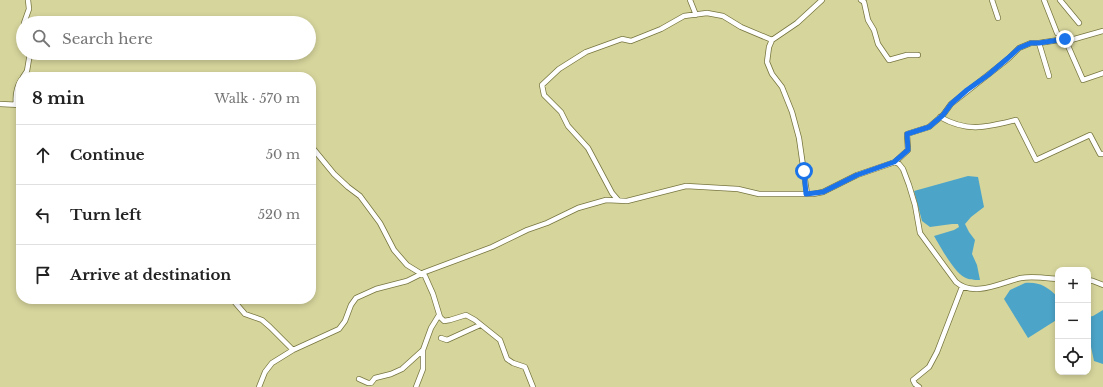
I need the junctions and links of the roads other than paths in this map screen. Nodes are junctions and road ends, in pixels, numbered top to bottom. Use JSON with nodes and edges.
{"nodes":[{"id":1,"x":28,"y":0,"type":"edge"},
{"id":2,"x":690,"y":0,"type":"edge"},
{"id":3,"x":822,"y":0,"type":"edge"},
{"id":4,"x":861,"y":0,"type":"edge"},
{"id":5,"x":992,"y":0,"type":"edge"},
{"id":6,"x":1044,"y":0,"type":"edge"},
{"id":7,"x":1060,"y":0,"type":"edge"},
{"id":8,"x":696,"y":14,"type":"junction"},
{"id":9,"x":26,"y":16,"type":"edge"},
{"id":10,"x":998,"y":18,"type":"dead end"},
{"id":11,"x":1079,"y":24,"type":"dead end"},
{"id":12,"x":1103,"y":31,"type":"edge"},
{"id":13,"x":1057,"y":33,"type":"dead end"},
{"id":14,"x":1065,"y":39,"type":"junction"},
{"id":15,"x":772,"y":40,"type":"junction"},
{"id":16,"x":1039,"y":43,"type":"junction"},
{"id":17,"x":918,"y":55,"type":"dead end"},
{"id":18,"x":29,"y":60,"type":"edge"},
{"id":19,"x":26,"y":72,"type":"edge"},
{"id":20,"x":1103,"y":73,"type":"edge"},
{"id":21,"x":1049,"y":76,"type":"dead end"},
{"id":22,"x":0,"y":104,"type":"edge"},
{"id":23,"x":16,"y":104,"type":"edge"},
{"id":24,"x":940,"y":117,"type":"junction"},
{"id":25,"x":316,"y":152,"type":"edge"},
{"id":26,"x":1103,"y":154,"type":"edge"},
{"id":27,"x":894,"y":162,"type":"junction"},
{"id":28,"x":806,"y":194,"type":"junction"},
{"id":29,"x":618,"y":200,"type":"junction"},
{"id":30,"x":420,"y":274,"type":"junction"},
{"id":31,"x":1055,"y":279,"type":"edge"},
{"id":32,"x":1091,"y":280,"type":"edge"},
{"id":33,"x":1103,"y":285,"type":"edge"},
{"id":34,"x":962,"y":287,"type":"junction"},
{"id":35,"x":236,"y":304,"type":"edge"},
{"id":36,"x":439,"y":314,"type":"junction"},
{"id":37,"x":480,"y":324,"type":"junction"},
{"id":38,"x":441,"y":338,"type":"dead end"},
{"id":39,"x":293,"y":350,"type":"junction"},
{"id":40,"x":423,"y":350,"type":"junction"},
{"id":41,"x":359,"y":379,"type":"dead end"},
{"id":42,"x":259,"y":387,"type":"edge"},
{"id":43,"x":416,"y":387,"type":"edge"},
{"id":44,"x":532,"y":387,"type":"edge"},
{"id":45,"x":919,"y":387,"type":"edge"}],
"edges":[{"from":1,"to":9,"type":"street"},
{"from":2,"to":8,"type":"street"},
{"from":3,"to":15,"type":"street"},
{"from":4,"to":17,"type":"street"},
{"from":5,"to":10,"type":"street"},
{"from":6,"to":13,"type":"street"},
{"from":7,"to":11,"type":"street"},
{"from":8,"to":15,"type":"street"},
{"from":8,"to":29,"type":"street"},
{"from":12,"to":14,"type":"street"},
{"from":14,"to":16,"type":"street"},
{"from":14,"to":20,"type":"street"},
{"from":15,"to":28,"type":"street"},
{"from":16,"to":21,"type":"street"},
{"from":16,"to":24,"type":"street"},
{"from":18,"to":19,"type":"street"},
{"from":22,"to":23,"type":"street"},
{"from":24,"to":26,"type":"street"},
{"from":24,"to":27,"type":"street"},
{"from":25,"to":30,"type":"street"},
{"from":27,"to":28,"type":"street"},
{"from":27,"to":34,"type":"street"},
{"from":28,"to":29,"type":"street"},
{"from":29,"to":30,"type":"street"},
{"from":30,"to":36,"type":"street"},
{"from":30,"to":39,"type":"street"},
{"from":31,"to":34,"type":"street"},
{"from":32,"to":33,"type":"street"},
{"from":34,"to":45,"type":"street"},
{"from":35,"to":39,"type":"street"},
{"from":36,"to":37,"type":"street"},
{"from":36,"to":40,"type":"street"},
{"from":37,"to":38,"type":"street"},
{"from":37,"to":44,"type":"street"},
{"from":39,"to":42,"type":"street"},
{"from":40,"to":41,"type":"street"},
{"from":40,"to":43,"type":"street"}]}
